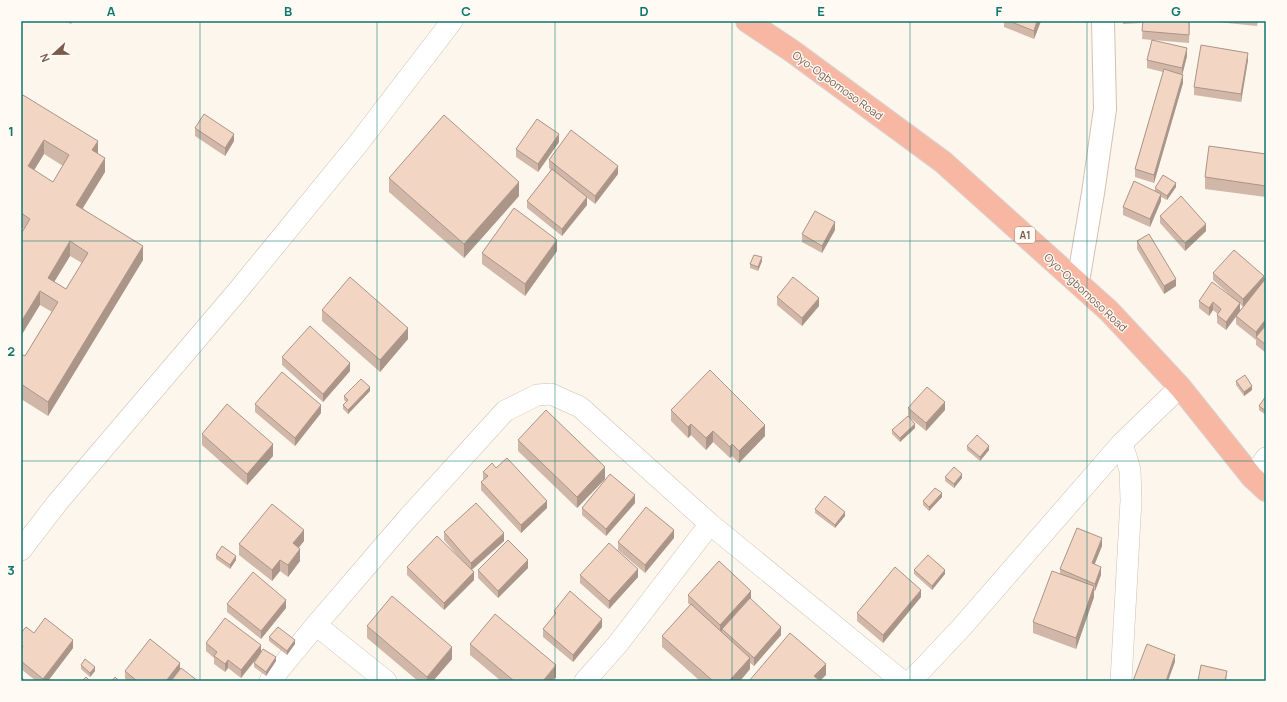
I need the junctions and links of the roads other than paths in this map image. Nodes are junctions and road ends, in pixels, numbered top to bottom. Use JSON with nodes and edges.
{"nodes":[{"id":1,"x":452,"y":21,"type":"edge"},
{"id":2,"x":746,"y":21,"type":"edge"},
{"id":3,"x":1103,"y":21,"type":"edge"},
{"id":4,"x":1078,"y":282,"type":"junction"},
{"id":5,"x":1180,"y":387,"type":"junction"},
{"id":6,"x":1122,"y":443,"type":"junction"},
{"id":7,"x":1266,"y":458,"type":"edge"},
{"id":8,"x":1259,"y":484,"type":"edge"},
{"id":9,"x":710,"y":524,"type":"junction"},
{"id":10,"x":21,"y":550,"type":"edge"},
{"id":11,"x":316,"y":625,"type":"junction"},
{"id":12,"x":270,"y":681,"type":"edge"},
{"id":13,"x":386,"y":681,"type":"edge"},
{"id":14,"x":585,"y":681,"type":"edge"},
{"id":15,"x":902,"y":681,"type":"edge"},
{"id":16,"x":911,"y":681,"type":"edge"},
{"id":17,"x":1122,"y":681,"type":"edge"}],
"edges":[{"from":1,"to":10,"type":"street"},
{"from":2,"to":4,"type":"highway","name":"Oyo-Ogbomoso Road","number":"A1"},
{"from":3,"to":4,"type":"street"},
{"from":4,"to":5,"type":"highway","name":"Oyo-Ogbomoso Road","number":"A1"},
{"from":5,"to":6,"type":"street"},
{"from":5,"to":8,"type":"highway","name":"Oyo-Ogbomoso Road","number":"A1"},
{"from":6,"to":16,"type":"street"},
{"from":6,"to":17,"type":"street"},
{"from":7,"to":8,"type":"street"},
{"from":9,"to":11,"type":"street"},
{"from":9,"to":14,"type":"street"},
{"from":9,"to":15,"type":"street"},
{"from":11,"to":12,"type":"street"},
{"from":11,"to":13,"type":"street"}]}
